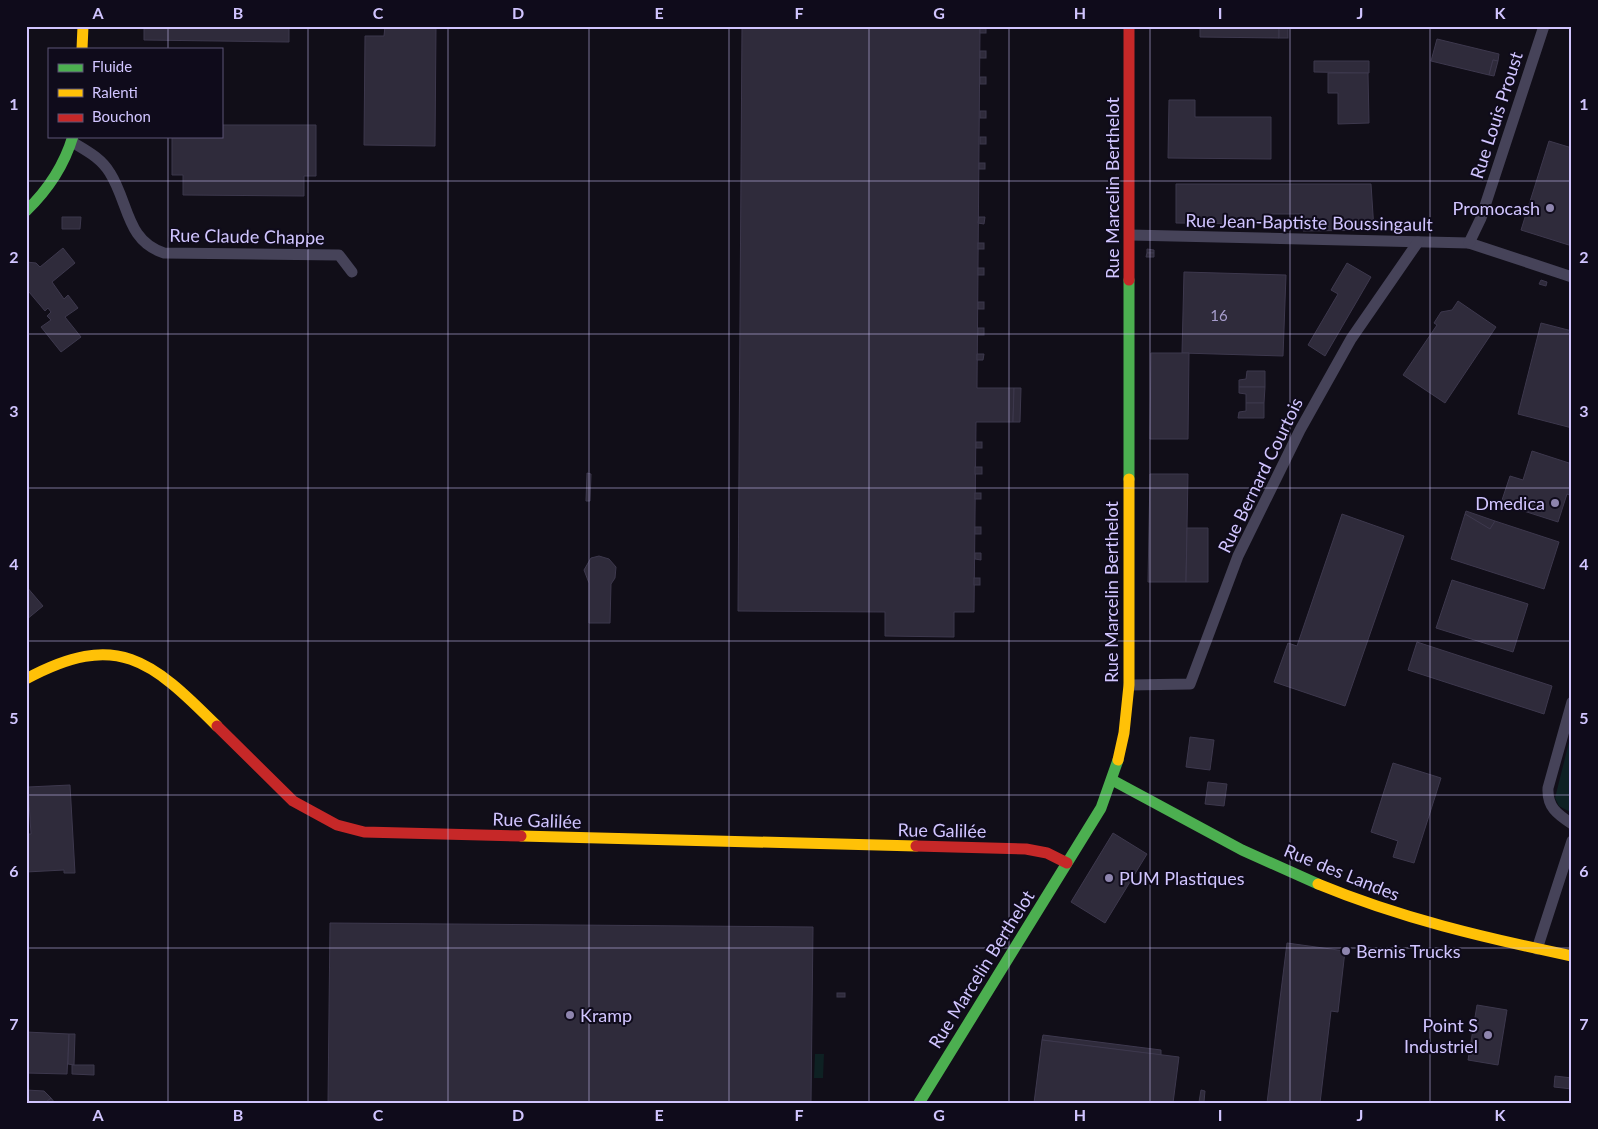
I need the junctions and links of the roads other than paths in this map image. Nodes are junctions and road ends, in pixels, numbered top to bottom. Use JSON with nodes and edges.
{"nodes":[{"id":1,"x":83,"y":26,"type":"edge"},
{"id":2,"x":1129,"y":26,"type":"edge"},
{"id":3,"x":1544,"y":26,"type":"edge"},
{"id":4,"x":82,"y":48,"type":"edge"},
{"id":5,"x":72,"y":139,"type":"edge"},
{"id":6,"x":26,"y":210,"type":"edge"},
{"id":7,"x":1130,"y":235,"type":"junction"},
{"id":8,"x":1418,"y":242,"type":"junction"},
{"id":9,"x":1469,"y":243,"type":"junction"},
{"id":10,"x":352,"y":272,"type":"dead end"},
{"id":11,"x":1572,"y":277,"type":"edge"},
{"id":12,"x":26,"y":679,"type":"edge"},
{"id":13,"x":1129,"y":684,"type":"junction"},
{"id":14,"x":1572,"y":702,"type":"edge"},
{"id":15,"x":1114,"y":781,"type":"junction"},
{"id":16,"x":1572,"y":824,"type":"edge"},
{"id":17,"x":1572,"y":841,"type":"edge"},
{"id":18,"x":1067,"y":863,"type":"junction"},
{"id":19,"x":1537,"y":949,"type":"junction"},
{"id":20,"x":1572,"y":956,"type":"edge"},
{"id":21,"x":919,"y":1103,"type":"edge"}],
"edges":[{"from":1,"to":4,"type":"street"},
{"from":2,"to":7,"type":"street","name":"Rue Marcelin Berthelot"},
{"from":3,"to":9,"type":"street","name":"Rue Louis Proust"},
{"from":5,"to":6,"type":"street"},
{"from":5,"to":10,"type":"street","name":"Rue Claude Chappe"},
{"from":7,"to":8,"type":"street","name":"Rue Jean-Baptiste Boussingault"},
{"from":7,"to":13,"type":"street","name":"Rue Marcelin Berthelot"},
{"from":8,"to":9,"type":"street","name":"Rue Jean-Baptiste Boussingault"},
{"from":8,"to":13,"type":"street","name":"Rue Bernard Courtois"},
{"from":9,"to":11,"type":"street","name":"Rue Jean-Baptiste Boussingault"},
{"from":12,"to":18,"type":"street","name":"Rue Galilée"},
{"from":13,"to":15,"type":"street","name":"Rue Marcelin Berthelot"},
{"from":14,"to":16,"type":"street"},
{"from":15,"to":18,"type":"street","name":"Rue Marcelin Berthelot"},
{"from":15,"to":19,"type":"street","name":"Rue des Landes"},
{"from":17,"to":19,"type":"street"},
{"from":18,"to":21,"type":"street","name":"Rue Marcelin Berthelot"},
{"from":19,"to":20,"type":"street","name":"Rue des Landes"}]}
